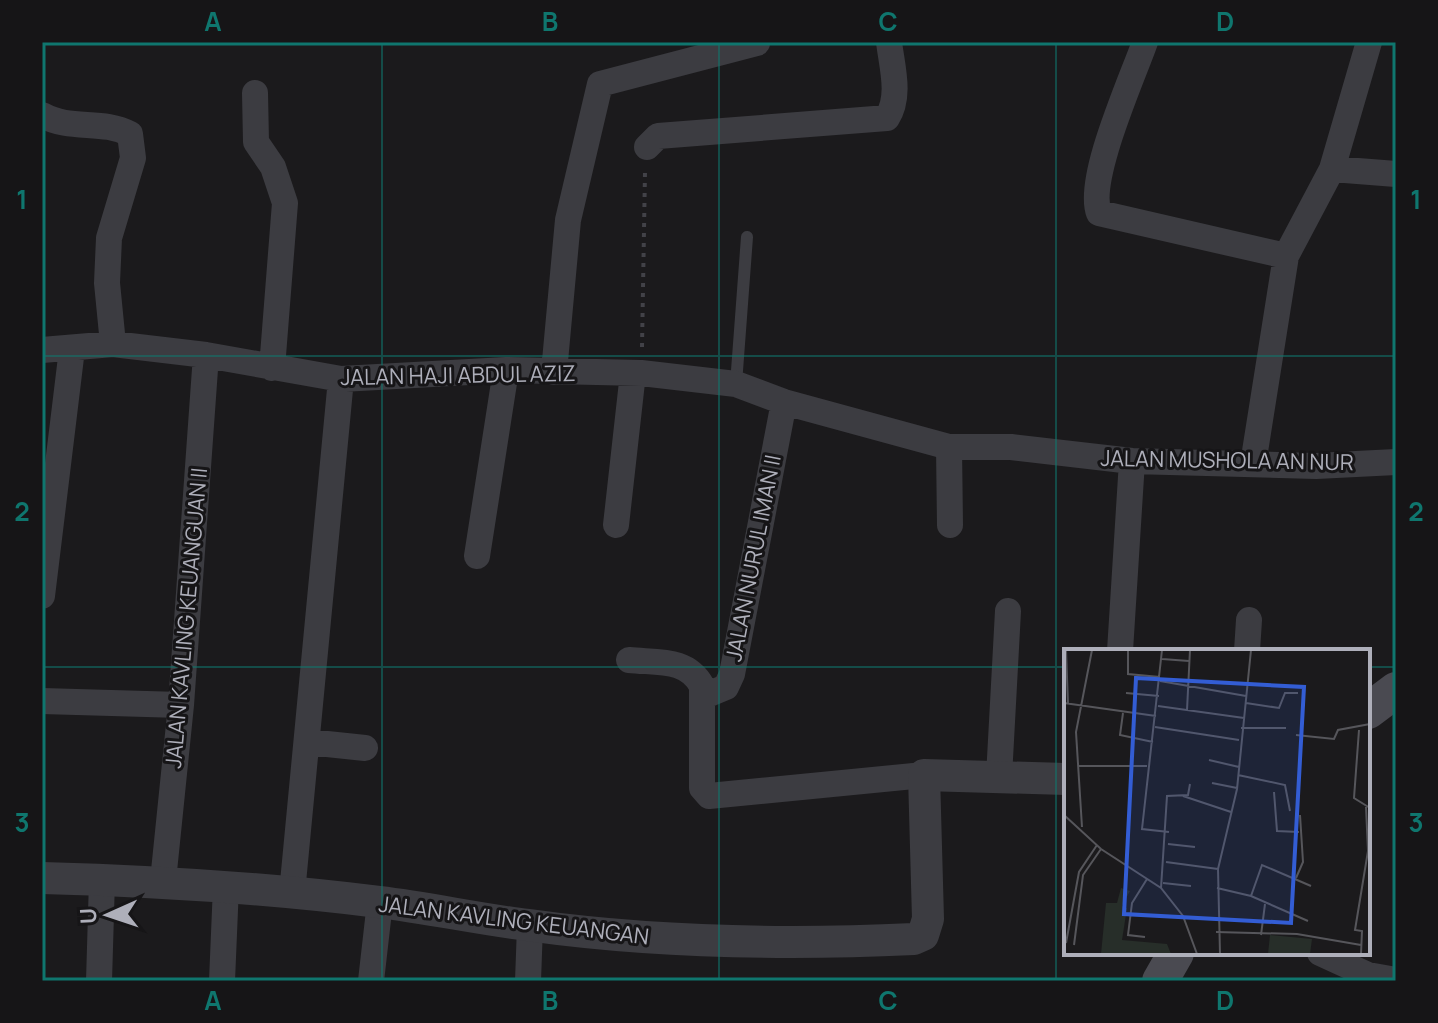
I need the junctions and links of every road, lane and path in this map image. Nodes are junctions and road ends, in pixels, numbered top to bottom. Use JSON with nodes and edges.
{"nodes":[{"id":1,"x":889,"y":42,"type":"edge"},
{"id":2,"x":1145,"y":42,"type":"edge"},
{"id":3,"x":1369,"y":42,"type":"edge"},
{"id":4,"x":757,"y":43,"type":"edge"},
{"id":5,"x":255,"y":93,"type":"dead end"},
{"id":6,"x":42,"y":115,"type":"edge"},
{"id":7,"x":647,"y":147,"type":"joint"},
{"id":8,"x":1332,"y":169,"type":"junction"},
{"id":9,"x":1396,"y":174,"type":"edge"},
{"id":10,"x":747,"y":237,"type":"dead end"},
{"id":11,"x":1286,"y":256,"type":"junction"},
{"id":12,"x":113,"y":344,"type":"junction"},
{"id":13,"x":72,"y":349,"type":"junction"},
{"id":14,"x":42,"y":350,"type":"edge"},
{"id":15,"x":206,"y":355,"type":"junction"},
{"id":16,"x":272,"y":368,"type":"junction"},
{"id":17,"x":506,"y":370,"type":"junction"},
{"id":18,"x":554,"y":372,"type":"junction"},
{"id":19,"x":637,"y":373,"type":"junction"},
{"id":20,"x":341,"y":379,"type":"junction"},
{"id":21,"x":736,"y":384,"type":"junction"},
{"id":22,"x":784,"y":402,"type":"junction"},
{"id":23,"x":949,"y":447,"type":"junction"},
{"id":24,"x":1011,"y":447,"type":"joint"},
{"id":25,"x":1132,"y":461,"type":"junction"},
{"id":26,"x":1396,"y":462,"type":"edge"},
{"id":27,"x":1253,"y":464,"type":"junction"},
{"id":28,"x":616,"y":525,"type":"dead end"},
{"id":29,"x":950,"y":525,"type":"dead end"},
{"id":30,"x":477,"y":556,"type":"dead end"},
{"id":31,"x":42,"y":596,"type":"edge"},
{"id":32,"x":1008,"y":611,"type":"dead end"},
{"id":33,"x":1249,"y":620,"type":"dead end"},
{"id":34,"x":1120,"y":649,"type":"edge"},
{"id":35,"x":1247,"y":649,"type":"edge"},
{"id":36,"x":629,"y":660,"type":"dead end"},
{"id":37,"x":1396,"y":690,"type":"edge"},
{"id":38,"x":702,"y":697,"type":"junction"},
{"id":39,"x":42,"y":701,"type":"edge"},
{"id":40,"x":181,"y":705,"type":"junction"},
{"id":41,"x":1370,"y":710,"type":"edge"},
{"id":42,"x":308,"y":742,"type":"junction"},
{"id":43,"x":365,"y":748,"type":"dead end"},
{"id":44,"x":924,"y":775,"type":"junction"},
{"id":45,"x":999,"y":777,"type":"junction"},
{"id":46,"x":1064,"y":779,"type":"edge"},
{"id":47,"x":42,"y":878,"type":"edge"},
{"id":48,"x":102,"y":880,"type":"junction"},
{"id":49,"x":163,"y":881,"type":"junction"},
{"id":50,"x":226,"y":886,"type":"junction"},
{"id":51,"x":292,"y":893,"type":"junction"},
{"id":52,"x":380,"y":902,"type":"junction"},
{"id":53,"x":530,"y":926,"type":"junction"},
{"id":54,"x":1175,"y":955,"type":"edge"},
{"id":55,"x":1324,"y":955,"type":"edge"},
{"id":56,"x":1396,"y":980,"type":"edge"},
{"id":57,"x":99,"y":981,"type":"edge"},
{"id":58,"x":222,"y":981,"type":"edge"},
{"id":59,"x":371,"y":981,"type":"edge"},
{"id":60,"x":528,"y":981,"type":"edge"},
{"id":61,"x":1160,"y":981,"type":"edge"}],
"edges":[{"from":1,"to":7,"type":"street"},
{"from":2,"to":11,"type":"street"},
{"from":3,"to":8,"type":"street"},
{"from":4,"to":18,"type":"street"},
{"from":5,"to":16,"type":"street"},
{"from":6,"to":12,"type":"street"},
{"from":7,"to":19,"type":"path"},
{"from":8,"to":9,"type":"street"},
{"from":8,"to":11,"type":"street"},
{"from":10,"to":21,"type":"lane"},
{"from":11,"to":27,"type":"street"},
{"from":12,"to":13,"type":"street","name":"JALAN HAJI ABDUL AZIZ"},
{"from":12,"to":15,"type":"street","name":"JALAN HAJI ABDUL AZIZ"},
{"from":13,"to":14,"type":"street","name":"JALAN HAJI ABDUL AZIZ"},
{"from":13,"to":31,"type":"street"},
{"from":15,"to":16,"type":"street","name":"JALAN HAJI ABDUL AZIZ"},
{"from":15,"to":40,"type":"street","name":"JALAN KAVLING KEUANGUAN II"},
{"from":16,"to":20,"type":"street","name":"JALAN HAJI ABDUL AZIZ"},
{"from":17,"to":18,"type":"street","name":"JALAN HAJI ABDUL AZIZ"},
{"from":17,"to":20,"type":"street","name":"JALAN HAJI ABDUL AZIZ"},
{"from":17,"to":30,"type":"street"},
{"from":18,"to":19,"type":"street","name":"JALAN HAJI ABDUL AZIZ"},
{"from":19,"to":21,"type":"street","name":"JALAN HAJI ABDUL AZIZ"},
{"from":19,"to":28,"type":"street"},
{"from":20,"to":42,"type":"street"},
{"from":21,"to":22,"type":"street","name":"JALAN HAJI ABDUL AZIZ"},
{"from":22,"to":23,"type":"street","name":"JALAN HAJI ABDUL AZIZ"},
{"from":22,"to":38,"type":"street","name":"JALAN NURUL IMAN II"},
{"from":23,"to":24,"type":"street","name":"JALAN HAJI ABDUL AZIZ"},
{"from":23,"to":29,"type":"street"},
{"from":24,"to":25,"type":"street","name":"JALAN MUSHOLA AN NUR"},
{"from":25,"to":27,"type":"street","name":"JALAN MUSHOLA AN NUR"},
{"from":25,"to":34,"type":"street"},
{"from":26,"to":27,"type":"street","name":"JALAN MUSHOLA AN NUR"},
{"from":32,"to":45,"type":"street"},
{"from":33,"to":35,"type":"street"},
{"from":36,"to":38,"type":"street"},
{"from":37,"to":41,"type":"main road"},
{"from":38,"to":44,"type":"street"},
{"from":39,"to":40,"type":"street"},
{"from":40,"to":49,"type":"street","name":"JALAN KAVLING KEUANGUAN II"},
{"from":42,"to":43,"type":"street"},
{"from":42,"to":51,"type":"street"},
{"from":44,"to":45,"type":"street"},
{"from":44,"to":53,"type":"street","name":"JALAN KAVLING KEUANGAN"},
{"from":45,"to":46,"type":"street"},
{"from":47,"to":48,"type":"street","name":"JALAN KAVLING KEUANGAN"},
{"from":48,"to":49,"type":"street","name":"JALAN KAVLING KEUANGAN"},
{"from":48,"to":57,"type":"street"},
{"from":49,"to":50,"type":"street","name":"JALAN KAVLING KEUANGAN"},
{"from":50,"to":51,"type":"street","name":"JALAN KAVLING KEUANGAN"},
{"from":50,"to":58,"type":"street"},
{"from":51,"to":52,"type":"street","name":"JALAN KAVLING KEUANGAN"},
{"from":52,"to":53,"type":"street","name":"JALAN KAVLING KEUANGAN"},
{"from":52,"to":59,"type":"street"},
{"from":53,"to":60,"type":"street"},
{"from":54,"to":61,"type":"main road"},
{"from":55,"to":56,"type":"street"}]}
